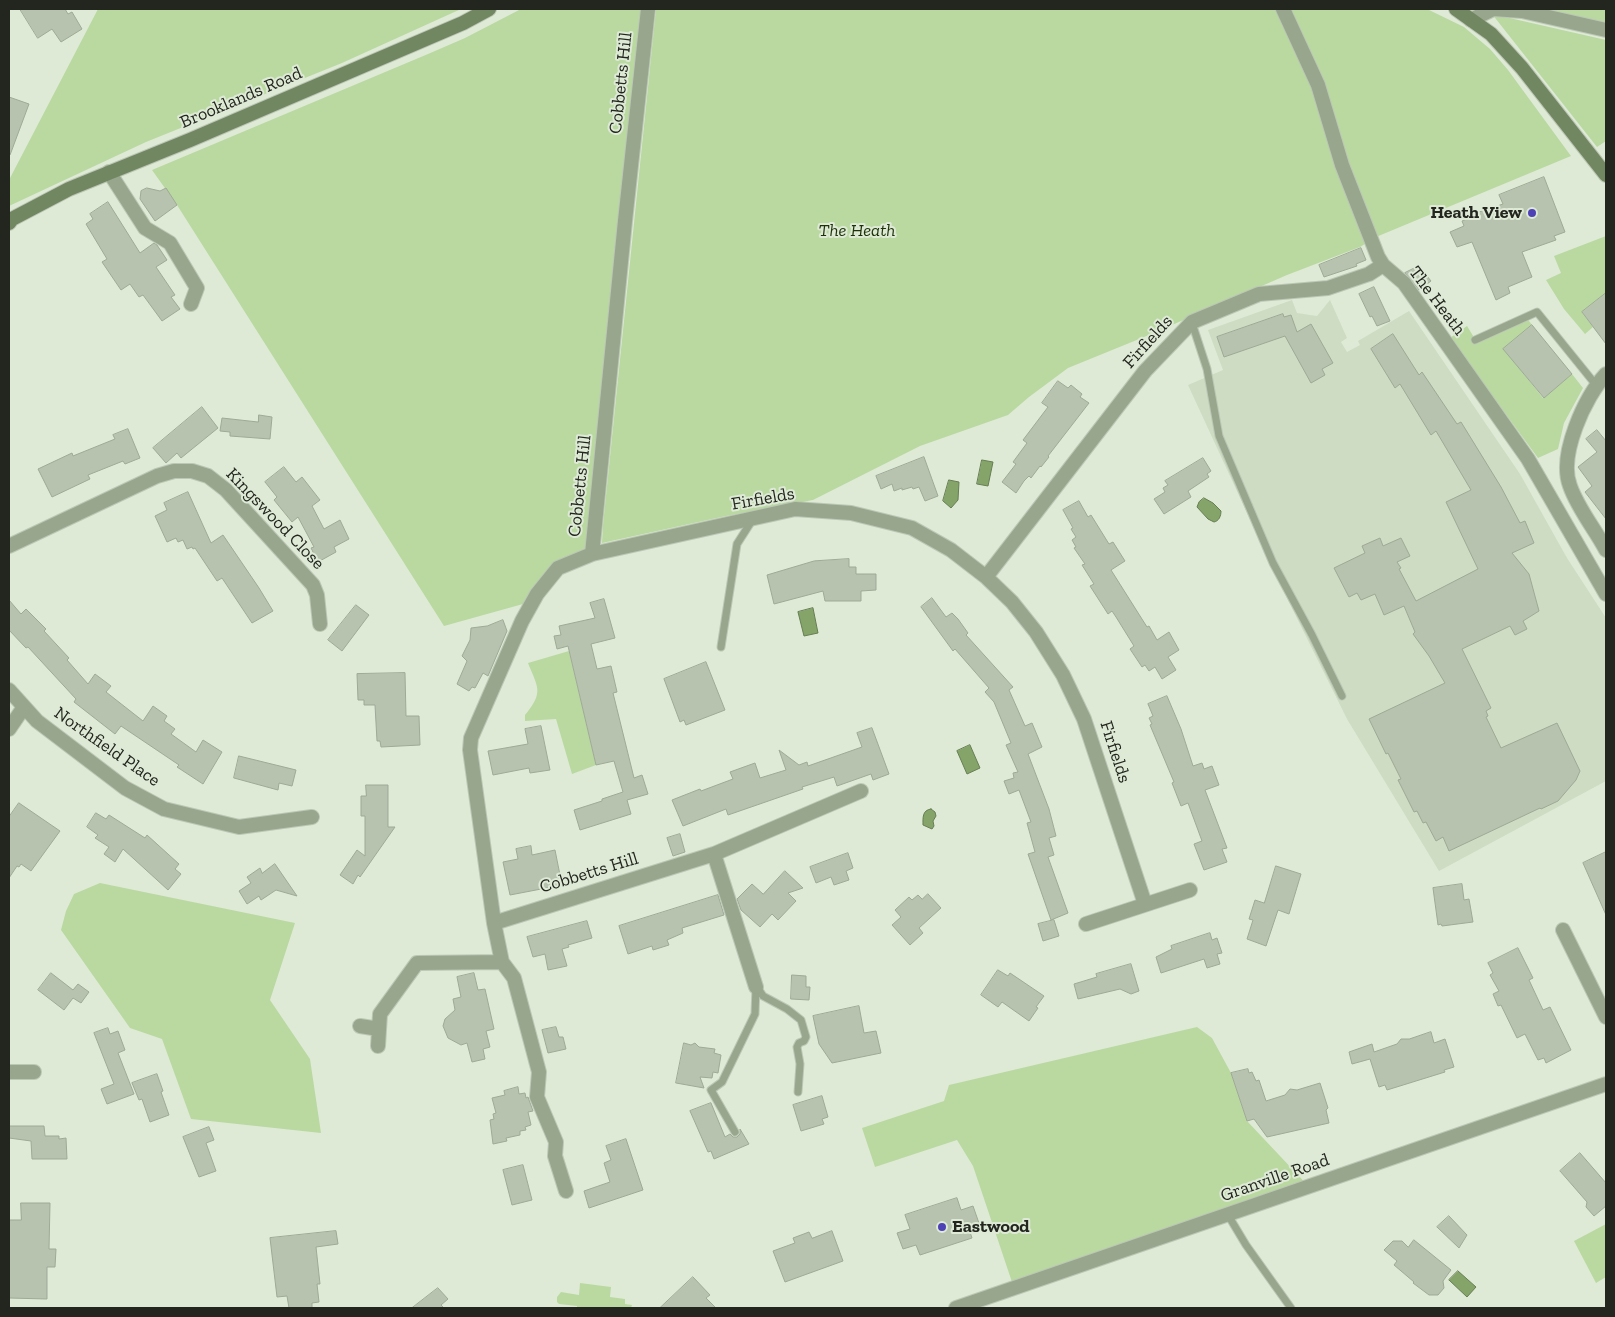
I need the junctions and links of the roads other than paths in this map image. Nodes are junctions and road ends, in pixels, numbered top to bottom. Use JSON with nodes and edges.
{"nodes":[{"id":1,"x":489,"y":9,"type":"edge"},
{"id":2,"x":648,"y":9,"type":"edge"},
{"id":3,"x":1283,"y":9,"type":"edge"},
{"id":4,"x":1456,"y":9,"type":"edge"},
{"id":5,"x":1471,"y":20,"type":"junction"},
{"id":6,"x":1606,"y":30,"type":"edge"},
{"id":7,"x":109,"y":172,"type":"junction"},
{"id":8,"x":1606,"y":175,"type":"edge"},
{"id":9,"x":9,"y":223,"type":"edge"},
{"id":10,"x":1383,"y":265,"type":"junction"},
{"id":11,"x":191,"y":304,"type":"dead end"},
{"id":12,"x":1192,"y":322,"type":"junction"},
{"id":13,"x":1475,"y":340,"type":"dead end"},
{"id":14,"x":1606,"y":374,"type":"edge"},
{"id":15,"x":1596,"y":385,"type":"junction"},
{"id":16,"x":754,"y":518,"type":"junction"},
{"id":17,"x":9,"y":546,"type":"edge"},
{"id":18,"x":1606,"y":550,"type":"edge"},
{"id":19,"x":592,"y":554,"type":"junction"},
{"id":20,"x":986,"y":577,"type":"junction"},
{"id":21,"x":1606,"y":594,"type":"edge"},
{"id":22,"x":320,"y":624,"type":"dead end"},
{"id":23,"x":721,"y":647,"type":"dead end"},
{"id":24,"x":9,"y":690,"type":"edge"},
{"id":25,"x":1342,"y":696,"type":"dead end"},
{"id":26,"x":24,"y":707,"type":"junction"},
{"id":27,"x":9,"y":729,"type":"edge"},
{"id":28,"x":861,"y":791,"type":"dead end"},
{"id":29,"x":312,"y":818,"type":"dead end"},
{"id":30,"x":714,"y":854,"type":"junction"},
{"id":31,"x":1190,"y":890,"type":"dead end"},
{"id":32,"x":1145,"y":904,"type":"junction"},
{"id":33,"x":494,"y":923,"type":"junction"},
{"id":34,"x":1086,"y":924,"type":"dead end"},
{"id":35,"x":1563,"y":930,"type":"dead end"},
{"id":36,"x":502,"y":962,"type":"junction"},
{"id":37,"x":756,"y":987,"type":"junction"},
{"id":38,"x":1606,"y":1017,"type":"edge"},
{"id":39,"x":360,"y":1026,"type":"dead end"},
{"id":40,"x":379,"y":1029,"type":"junction"},
{"id":41,"x":378,"y":1046,"type":"dead end"},
{"id":42,"x":9,"y":1072,"type":"edge"},
{"id":43,"x":34,"y":1072,"type":"dead end"},
{"id":44,"x":1606,"y":1084,"type":"edge"},
{"id":45,"x":798,"y":1092,"type":"dead end"},
{"id":46,"x":735,"y":1132,"type":"dead end"},
{"id":47,"x":566,"y":1191,"type":"dead end"},
{"id":48,"x":1228,"y":1215,"type":"junction"},
{"id":49,"x":956,"y":1308,"type":"edge"},
{"id":50,"x":1291,"y":1308,"type":"edge"}],
"edges":[{"from":1,"to":7,"type":"main road","name":"Brooklands Road"},
{"from":2,"to":19,"type":"street","name":"Cobbetts Hill"},
{"from":3,"to":10,"type":"street","name":"The Heath"},
{"from":4,"to":5,"type":"main road"},
{"from":5,"to":6,"type":"street"},
{"from":5,"to":8,"type":"main road"},
{"from":7,"to":9,"type":"main road","name":"Brooklands Road"},
{"from":7,"to":11,"type":"street"},
{"from":10,"to":12,"type":"street"},
{"from":10,"to":21,"type":"street","name":"The Heath"},
{"from":12,"to":20,"type":"street","name":"Firfields"},
{"from":12,"to":25,"type":"lane"},
{"from":13,"to":15,"type":"lane"},
{"from":14,"to":15,"type":"street"},
{"from":15,"to":18,"type":"street"},
{"from":16,"to":19,"type":"street","name":"Firfields"},
{"from":16,"to":20,"type":"street","name":"Firfields"},
{"from":16,"to":23,"type":"lane"},
{"from":17,"to":22,"type":"street","name":"Kingswood Close"},
{"from":19,"to":33,"type":"street","name":"Cobbetts Hill"},
{"from":20,"to":32,"type":"street","name":"Firfields"},
{"from":24,"to":26,"type":"street","name":"Northfield Place"},
{"from":26,"to":27,"type":"street"},
{"from":26,"to":29,"type":"street","name":"Northfield Place"},
{"from":28,"to":30,"type":"street","name":"Cobbetts Hill"},
{"from":30,"to":33,"type":"street","name":"Cobbetts Hill"},
{"from":30,"to":37,"type":"street"},
{"from":31,"to":32,"type":"street"},
{"from":32,"to":34,"type":"street"},
{"from":33,"to":36,"type":"street","name":"Cobbetts Hill"},
{"from":35,"to":38,"type":"street"},
{"from":36,"to":40,"type":"street"},
{"from":36,"to":47,"type":"street","name":"Cobbetts Hill"},
{"from":37,"to":45,"type":"lane"},
{"from":37,"to":46,"type":"lane"},
{"from":39,"to":40,"type":"street"},
{"from":40,"to":41,"type":"street"},
{"from":42,"to":43,"type":"street"},
{"from":44,"to":48,"type":"street","name":"Granville Road"},
{"from":48,"to":49,"type":"street","name":"Granville Road"},
{"from":48,"to":50,"type":"lane"}]}
